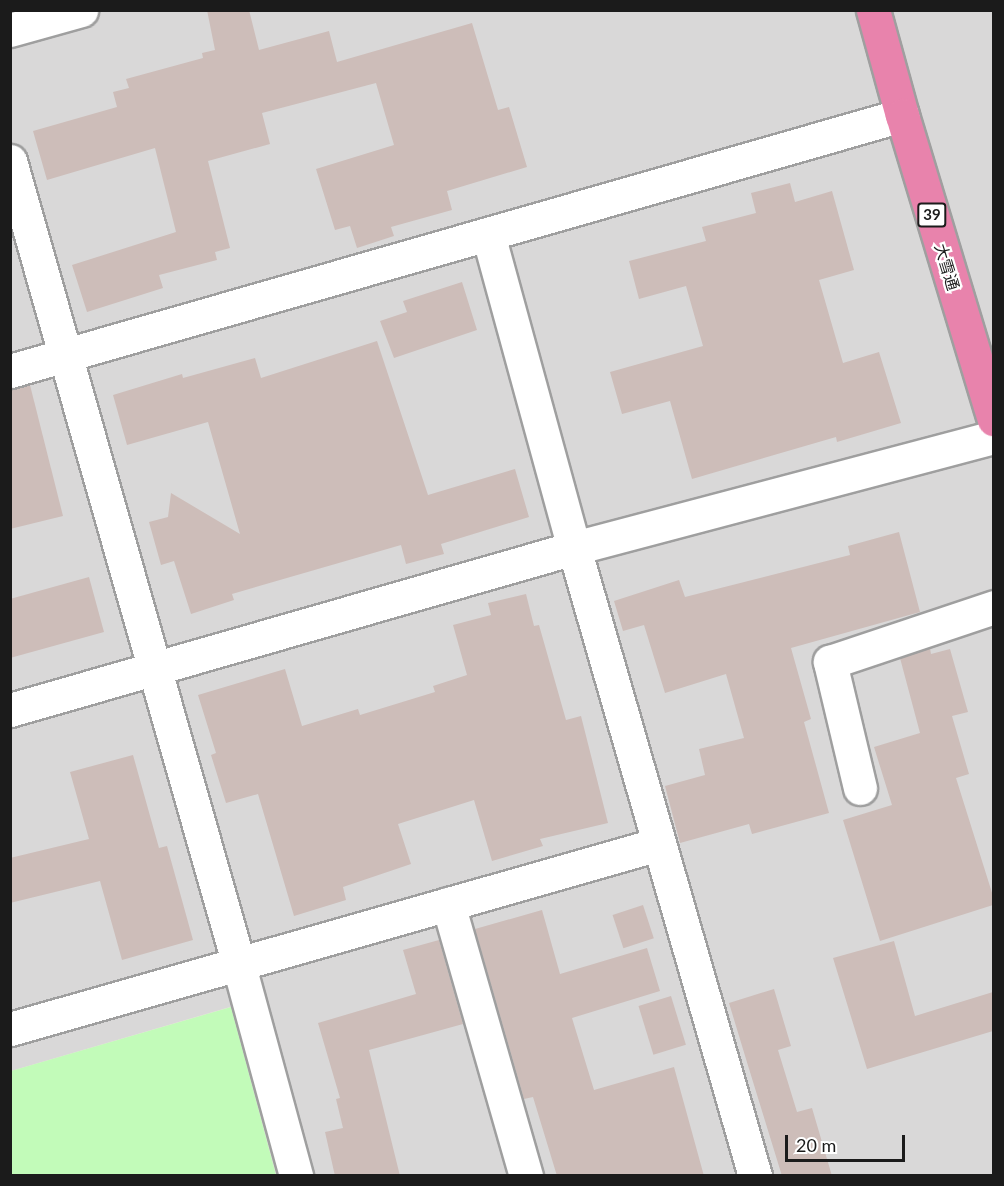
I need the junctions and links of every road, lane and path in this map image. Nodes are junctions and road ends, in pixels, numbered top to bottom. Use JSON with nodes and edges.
{"nodes":[{"id":1,"x":81,"y":10,"type":"edge"},
{"id":2,"x":873,"y":10,"type":"edge"},
{"id":3,"x":10,"y":30,"type":"edge"},
{"id":4,"x":902,"y":115,"type":"junction"},
{"id":5,"x":10,"y":161,"type":"edge"},
{"id":6,"x":488,"y":234,"type":"junction"},
{"id":7,"x":64,"y":356,"type":"junction"},
{"id":8,"x":10,"y":371,"type":"edge"},
{"id":9,"x":993,"y":419,"type":"edge"},
{"id":10,"x":993,"y":437,"type":"edge"},
{"id":11,"x":574,"y":548,"type":"junction"},
{"id":12,"x":993,"y":607,"type":"edge"},
{"id":13,"x":155,"y":668,"type":"junction"},
{"id":14,"x":10,"y":710,"type":"edge"},
{"id":15,"x":860,"y":788,"type":"dead end"},
{"id":16,"x":659,"y":844,"type":"junction"},
{"id":17,"x":448,"y":904,"type":"junction"},
{"id":18,"x":238,"y":962,"type":"junction"},
{"id":19,"x":10,"y":1029,"type":"edge"},
{"id":20,"x":296,"y":1176,"type":"edge"},
{"id":21,"x":526,"y":1176,"type":"edge"},
{"id":22,"x":755,"y":1176,"type":"edge"}],
"edges":[{"from":1,"to":3,"type":"street"},
{"from":2,"to":4,"type":"highway","name":"大雪通","number":"39"},
{"from":4,"to":6,"type":"street"},
{"from":4,"to":9,"type":"highway","name":"大雪通","number":"39"},
{"from":5,"to":7,"type":"street"},
{"from":6,"to":7,"type":"street"},
{"from":6,"to":11,"type":"street"},
{"from":7,"to":8,"type":"street"},
{"from":7,"to":13,"type":"street"},
{"from":10,"to":11,"type":"street"},
{"from":11,"to":13,"type":"street"},
{"from":11,"to":16,"type":"street"},
{"from":12,"to":15,"type":"street"},
{"from":13,"to":14,"type":"street"},
{"from":13,"to":18,"type":"street"},
{"from":16,"to":17,"type":"street"},
{"from":16,"to":22,"type":"street"},
{"from":17,"to":18,"type":"street"},
{"from":17,"to":21,"type":"street"},
{"from":18,"to":19,"type":"street"},
{"from":18,"to":20,"type":"street"}]}
